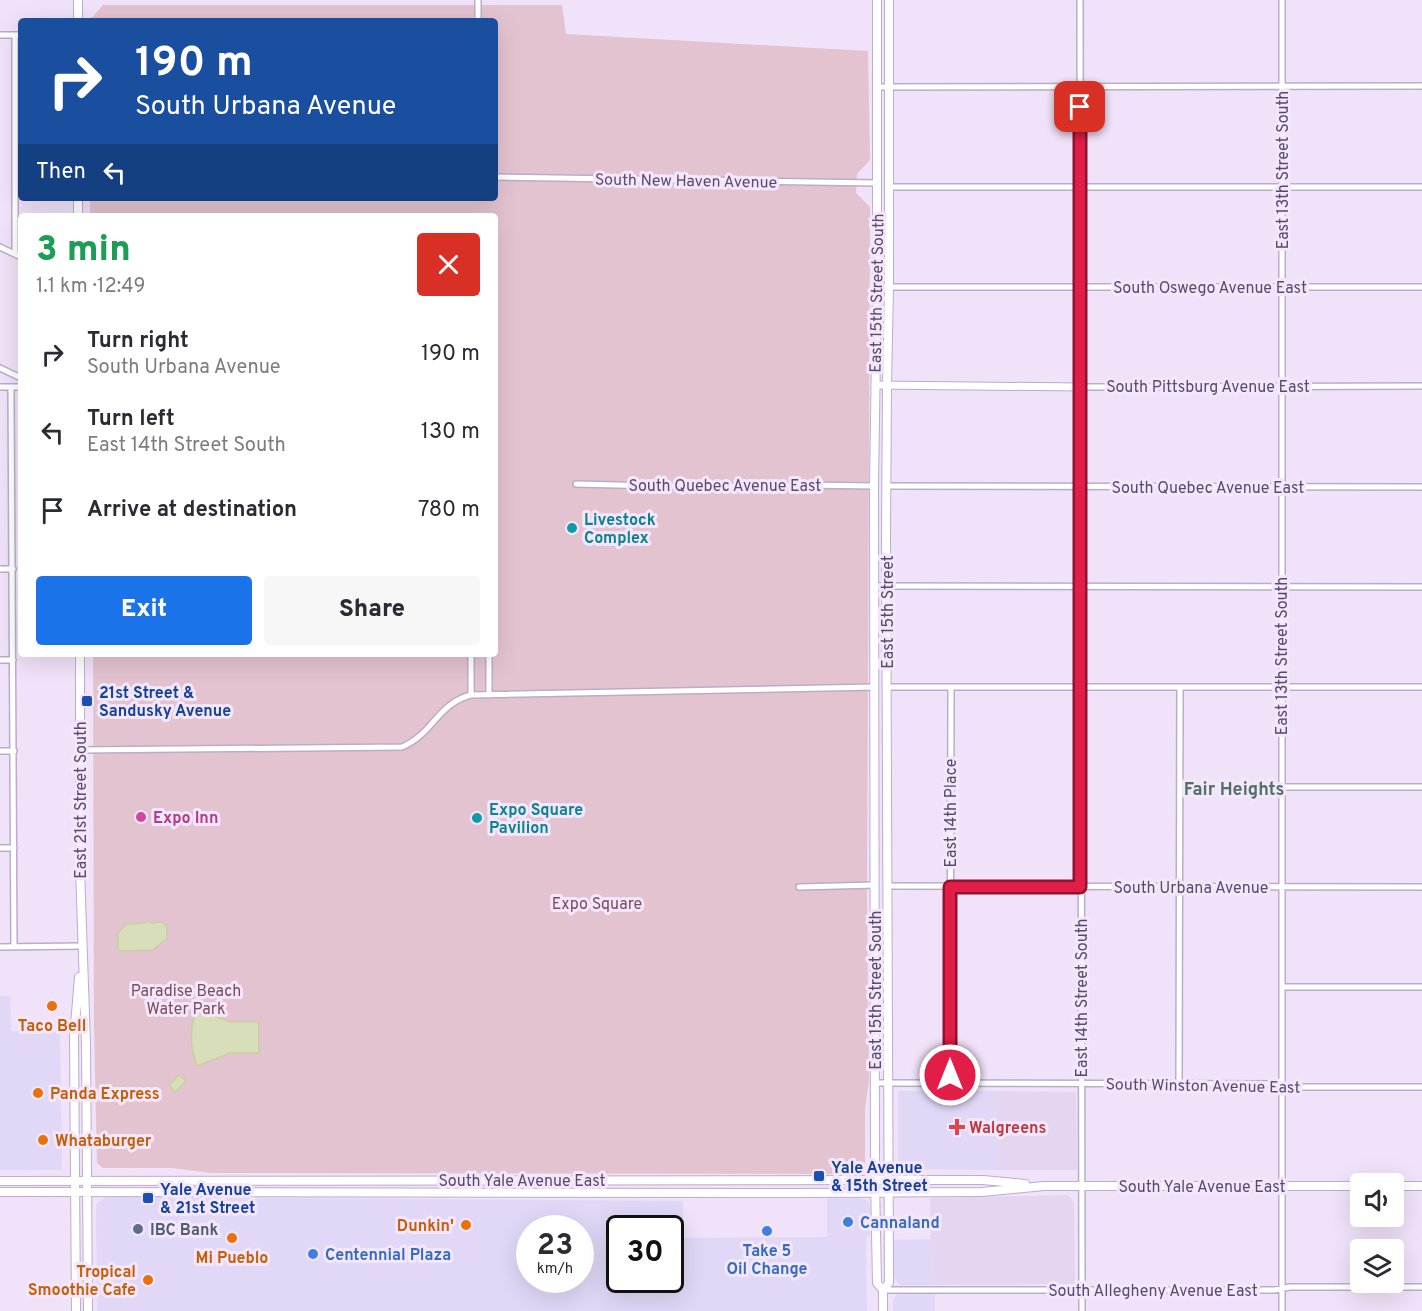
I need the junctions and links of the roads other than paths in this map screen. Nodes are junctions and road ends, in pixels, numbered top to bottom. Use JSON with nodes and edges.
{"nodes":[{"id":1,"x":78,"y":0,"type":"edge"},
{"id":2,"x":478,"y":0,"type":"edge"},
{"id":3,"x":877,"y":0,"type":"edge"},
{"id":4,"x":889,"y":0,"type":"edge"},
{"id":5,"x":1080,"y":0,"type":"edge"},
{"id":6,"x":1282,"y":0,"type":"edge"},
{"id":7,"x":78,"y":18,"type":"edge"},
{"id":8,"x":478,"y":18,"type":"edge"},
{"id":9,"x":0,"y":35,"type":"edge"},
{"id":10,"x":18,"y":35,"type":"edge"},
{"id":11,"x":1282,"y":86,"type":"junction"},
{"id":12,"x":1422,"y":86,"type":"edge"},
{"id":13,"x":877,"y":87,"type":"junction"},
{"id":14,"x":889,"y":87,"type":"junction"},
{"id":15,"x":1080,"y":87,"type":"junction"},
{"id":16,"x":498,"y":177,"type":"edge"},
{"id":17,"x":877,"y":183,"type":"junction"},
{"id":18,"x":1422,"y":186,"type":"edge"},
{"id":19,"x":889,"y":187,"type":"junction"},
{"id":20,"x":1080,"y":187,"type":"junction"},
{"id":21,"x":1281,"y":187,"type":"junction"},
{"id":22,"x":0,"y":247,"type":"edge"},
{"id":23,"x":18,"y":255,"type":"edge"},
{"id":24,"x":1080,"y":286,"type":"junction"},
{"id":25,"x":877,"y":287,"type":"junction"},
{"id":26,"x":889,"y":287,"type":"junction"},
{"id":27,"x":1281,"y":287,"type":"junction"},
{"id":28,"x":1422,"y":287,"type":"edge"},
{"id":29,"x":0,"y":368,"type":"edge"},
{"id":30,"x":18,"y":377,"type":"edge"},
{"id":31,"x":875,"y":385,"type":"junction"},
{"id":32,"x":887,"y":386,"type":"junction"},
{"id":33,"x":1281,"y":386,"type":"junction"},
{"id":34,"x":1422,"y":386,"type":"edge"},
{"id":35,"x":0,"y":387,"type":"edge"},
{"id":36,"x":11,"y":387,"type":"junction"},
{"id":37,"x":18,"y":387,"type":"edge"},
{"id":38,"x":1081,"y":387,"type":"junction"},
{"id":39,"x":576,"y":484,"type":"dead end"},
{"id":40,"x":874,"y":486,"type":"junction"},
{"id":41,"x":887,"y":486,"type":"junction"},
{"id":42,"x":1081,"y":487,"type":"junction"},
{"id":43,"x":1281,"y":487,"type":"junction"},
{"id":44,"x":1422,"y":487,"type":"edge"},
{"id":45,"x":886,"y":537,"type":"joint"},
{"id":46,"x":0,"y":569,"type":"edge"},
{"id":47,"x":13,"y":569,"type":"junction"},
{"id":48,"x":875,"y":586,"type":"junction"},
{"id":49,"x":887,"y":586,"type":"junction"},
{"id":50,"x":1082,"y":586,"type":"junction"},
{"id":51,"x":1281,"y":587,"type":"junction"},
{"id":52,"x":1422,"y":587,"type":"edge"},
{"id":53,"x":80,"y":657,"type":"edge"},
{"id":54,"x":471,"y":657,"type":"edge"},
{"id":55,"x":489,"y":657,"type":"edge"},
{"id":56,"x":0,"y":660,"type":"edge"},
{"id":57,"x":13,"y":660,"type":"junction"},
{"id":58,"x":875,"y":687,"type":"junction"},
{"id":59,"x":887,"y":687,"type":"junction"},
{"id":60,"x":951,"y":687,"type":"junction"},
{"id":61,"x":1081,"y":687,"type":"junction"},
{"id":62,"x":1180,"y":687,"type":"junction"},
{"id":63,"x":1281,"y":687,"type":"junction"},
{"id":64,"x":1422,"y":687,"type":"edge"},
{"id":65,"x":471,"y":695,"type":"junction"},
{"id":66,"x":489,"y":695,"type":"junction"},
{"id":67,"x":80,"y":750,"type":"junction"},
{"id":68,"x":0,"y":751,"type":"edge"},
{"id":69,"x":14,"y":751,"type":"junction"},
{"id":70,"x":1281,"y":787,"type":"junction"},
{"id":71,"x":1422,"y":787,"type":"edge"},
{"id":72,"x":0,"y":848,"type":"edge"},
{"id":73,"x":14,"y":848,"type":"junction"},
{"id":74,"x":875,"y":885,"type":"junction"},
{"id":75,"x":887,"y":886,"type":"junction"},
{"id":76,"x":799,"y":887,"type":"dead end"},
{"id":77,"x":950,"y":887,"type":"junction"},
{"id":78,"x":1080,"y":887,"type":"junction"},
{"id":79,"x":1180,"y":887,"type":"junction"},
{"id":80,"x":1281,"y":887,"type":"junction"},
{"id":81,"x":1422,"y":887,"type":"edge"},
{"id":82,"x":81,"y":946,"type":"junction"},
{"id":83,"x":0,"y":947,"type":"edge"},
{"id":84,"x":14,"y":947,"type":"junction"},
{"id":85,"x":1282,"y":987,"type":"junction"},
{"id":86,"x":1422,"y":987,"type":"edge"},
{"id":87,"x":875,"y":1083,"type":"junction"},
{"id":88,"x":888,"y":1083,"type":"junction"},
{"id":89,"x":950,"y":1083,"type":"junction"},
{"id":90,"x":1179,"y":1083,"type":"junction"},
{"id":91,"x":1081,"y":1084,"type":"junction"},
{"id":92,"x":1281,"y":1085,"type":"junction"},
{"id":93,"x":1422,"y":1087,"type":"edge"},
{"id":94,"x":86,"y":1179,"type":"junction"},
{"id":95,"x":325,"y":1179,"type":"junction"},
{"id":96,"x":571,"y":1179,"type":"junction"},
{"id":97,"x":722,"y":1179,"type":"junction"},
{"id":98,"x":75,"y":1180,"type":"junction"},
{"id":99,"x":415,"y":1180,"type":"junction"},
{"id":100,"x":483,"y":1180,"type":"junction"},
{"id":101,"x":875,"y":1180,"type":"junction"},
{"id":102,"x":887,"y":1180,"type":"junction"},
{"id":103,"x":982,"y":1180,"type":"junction"},
{"id":104,"x":0,"y":1181,"type":"edge"},
{"id":105,"x":1044,"y":1186,"type":"junction"},
{"id":106,"x":1081,"y":1186,"type":"junction"},
{"id":107,"x":1281,"y":1186,"type":"junction"},
{"id":108,"x":1350,"y":1186,"type":"edge"},
{"id":109,"x":1404,"y":1186,"type":"edge"},
{"id":110,"x":1422,"y":1186,"type":"edge"},
{"id":111,"x":75,"y":1191,"type":"junction"},
{"id":112,"x":87,"y":1191,"type":"junction"},
{"id":113,"x":0,"y":1192,"type":"edge"},
{"id":114,"x":325,"y":1192,"type":"junction"},
{"id":115,"x":415,"y":1192,"type":"junction"},
{"id":116,"x":483,"y":1192,"type":"junction"},
{"id":117,"x":571,"y":1192,"type":"junction"},
{"id":118,"x":875,"y":1192,"type":"junction"},
{"id":119,"x":887,"y":1192,"type":"junction"},
{"id":120,"x":982,"y":1192,"type":"junction"},
{"id":121,"x":722,"y":1193,"type":"junction"},
{"id":122,"x":1422,"y":1287,"type":"edge"},
{"id":123,"x":1281,"y":1288,"type":"junction"},
{"id":124,"x":883,"y":1290,"type":"junction"},
{"id":125,"x":1081,"y":1290,"type":"junction"},
{"id":126,"x":76,"y":1311,"type":"edge"},
{"id":127,"x":88,"y":1311,"type":"edge"},
{"id":128,"x":883,"y":1311,"type":"edge"},
{"id":129,"x":1082,"y":1311,"type":"edge"},
{"id":130,"x":1282,"y":1311,"type":"edge"}],
"edges":[{"from":1,"to":7,"type":"main road"},
{"from":2,"to":8,"type":"street"},
{"from":3,"to":13,"type":"main road","name":"East 15th Street South"},
{"from":4,"to":14,"type":"main road","name":"East 15th Street South"},
{"from":5,"to":15,"type":"street","name":"East 14th Street South"},
{"from":6,"to":11,"type":"street","name":"East 13th Street South"},
{"from":9,"to":10,"type":"street"},
{"from":10,"to":23,"type":"street"},
{"from":11,"to":12,"type":"street"},
{"from":11,"to":15,"type":"street"},
{"from":11,"to":21,"type":"street","name":"East 13th Street South"},
{"from":13,"to":14,"type":"street"},
{"from":13,"to":17,"type":"main road","name":"East 15th Street South"},
{"from":14,"to":15,"type":"street"},
{"from":14,"to":19,"type":"main road","name":"East 15th Street South"},
{"from":15,"to":20,"type":"street","name":"East 14th Street South"},
{"from":16,"to":17,"type":"street","name":"South New Haven Avenue"},
{"from":17,"to":19,"type":"main road"},
{"from":17,"to":25,"type":"main road","name":"East 15th Street South"},
{"from":18,"to":21,"type":"street"},
{"from":19,"to":20,"type":"street"},
{"from":19,"to":26,"type":"main road","name":"East 15th Street South"},
{"from":20,"to":21,"type":"street"},
{"from":20,"to":24,"type":"street","name":"East 14th Street South"},
{"from":21,"to":27,"type":"street","name":"East 13th Street South"},
{"from":22,"to":23,"type":"street"},
{"from":24,"to":26,"type":"street","name":"South Oswego Avenue East"},
{"from":24,"to":27,"type":"street","name":"South Oswego Avenue East"},
{"from":24,"to":38,"type":"street","name":"East 14th Street South"},
{"from":25,"to":26,"type":"main road"},
{"from":25,"to":31,"type":"main road","name":"East 15th Street South"},
{"from":26,"to":32,"type":"main road","name":"East 15th Street South"},
{"from":27,"to":28,"type":"street","name":"South Oswego Avenue East"},
{"from":27,"to":33,"type":"street","name":"East 13th Street South"},
{"from":29,"to":30,"type":"street"},
{"from":31,"to":32,"type":"street","name":"South Pittsburg Avenue East"},
{"from":31,"to":40,"type":"main road","name":"East 15th Street South"},
{"from":32,"to":38,"type":"street","name":"South Pittsburg Avenue East"},
{"from":32,"to":41,"type":"main road","name":"East 15th Street South"},
{"from":33,"to":34,"type":"street","name":"South Pittsburg Avenue East"},
{"from":33,"to":38,"type":"street","name":"South Pittsburg Avenue East"},
{"from":33,"to":43,"type":"street","name":"East 13th Street South"},
{"from":35,"to":36,"type":"street"},
{"from":36,"to":37,"type":"street"},
{"from":36,"to":47,"type":"street"},
{"from":38,"to":42,"type":"street","name":"East 14th Street South"},
{"from":39,"to":40,"type":"street","name":"South Quebec Avenue East"},
{"from":40,"to":41,"type":"main road"},
{"from":40,"to":48,"type":"main road","name":"East 15th Street South"},
{"from":41,"to":42,"type":"street","name":"South Quebec Avenue East"},
{"from":41,"to":45,"type":"main road","name":"East 15th Street South"},
{"from":42,"to":43,"type":"street","name":"South Quebec Avenue East"},
{"from":42,"to":50,"type":"street","name":"East 14th Street South"},
{"from":43,"to":44,"type":"street","name":"South Quebec Avenue East"},
{"from":43,"to":51,"type":"street","name":"East 13th Street South"},
{"from":45,"to":49,"type":"main road","name":"East 15th Street"},
{"from":46,"to":47,"type":"street"},
{"from":47,"to":57,"type":"street"},
{"from":48,"to":49,"type":"street"},
{"from":48,"to":58,"type":"main road","name":"East 15th Street"},
{"from":49,"to":50,"type":"street"},
{"from":49,"to":59,"type":"main road","name":"East 15th Street"},
{"from":50,"to":51,"type":"street"},
{"from":50,"to":61,"type":"street","name":"East 14th Street South"},
{"from":51,"to":52,"type":"street"},
{"from":51,"to":63,"type":"street","name":"East 13th Street South"},
{"from":53,"to":67,"type":"main road","name":"East 21st Street South"},
{"from":54,"to":65,"type":"street"},
{"from":55,"to":66,"type":"street"},
{"from":56,"to":57,"type":"street"},
{"from":57,"to":69,"type":"street"},
{"from":58,"to":59,"type":"main road"},
{"from":58,"to":66,"type":"street"},
{"from":58,"to":74,"type":"main road","name":"East 15th Street South"},
{"from":59,"to":60,"type":"street"},
{"from":59,"to":75,"type":"main road","name":"East 15th Street South"},
{"from":60,"to":61,"type":"street"},
{"from":60,"to":77,"type":"street","name":"East 14th Place"},
{"from":61,"to":62,"type":"street"},
{"from":61,"to":78,"type":"street","name":"East 14th Street South"},
{"from":62,"to":63,"type":"street"},
{"from":62,"to":79,"type":"street"},
{"from":63,"to":64,"type":"street"},
{"from":63,"to":70,"type":"street","name":"East 13th Street South"},
{"from":65,"to":66,"type":"street"},
{"from":65,"to":67,"type":"street"},
{"from":67,"to":82,"type":"main road","name":"East 21st Street South"},
{"from":68,"to":69,"type":"street"},
{"from":69,"to":73,"type":"street"},
{"from":70,"to":71,"type":"street"},
{"from":70,"to":80,"type":"street","name":"East 13th Street South"},
{"from":72,"to":73,"type":"street"},
{"from":73,"to":84,"type":"street"},
{"from":74,"to":75,"type":"main road"},
{"from":74,"to":76,"type":"street"},
{"from":74,"to":87,"type":"main road","name":"East 15th Street South"},
{"from":75,"to":77,"type":"street","name":"South Urbana Avenue"},
{"from":75,"to":88,"type":"main road","name":"East 15th Street South"},
{"from":77,"to":78,"type":"street","name":"South Urbana Avenue"},
{"from":77,"to":89,"type":"street","name":"East 14th Place"},
{"from":78,"to":79,"type":"street","name":"South Urbana Avenue"},
{"from":78,"to":91,"type":"street","name":"East 14th Street South"},
{"from":79,"to":80,"type":"street","name":"South Urbana Avenue"},
{"from":79,"to":90,"type":"street"},
{"from":80,"to":81,"type":"street","name":"South Urbana Avenue"},
{"from":80,"to":85,"type":"street","name":"East 13th Street South"},
{"from":82,"to":84,"type":"street"},
{"from":82,"to":94,"type":"main road","name":"East 21st Street South"},
{"from":82,"to":98,"type":"main road","name":"East 21st Street South"},
{"from":83,"to":84,"type":"street"},
{"from":85,"to":86,"type":"street"},
{"from":85,"to":92,"type":"street","name":"East 13th Street South"},
{"from":87,"to":88,"type":"street","name":"South Winston Avenue East"},
{"from":87,"to":101,"type":"main road","name":"East 15th Street South"},
{"from":88,"to":89,"type":"street","name":"South Winston Avenue East"},
{"from":88,"to":102,"type":"main road","name":"East 15th Street South"},
{"from":89,"to":91,"type":"street","name":"South Winston Avenue East"},
{"from":90,"to":91,"type":"street","name":"South Winston Avenue East"},
{"from":90,"to":92,"type":"street","name":"South Winston Avenue East"},
{"from":91,"to":106,"type":"street","name":"East 14th Street South"},
{"from":92,"to":93,"type":"street","name":"South Winston Avenue East"},
{"from":92,"to":107,"type":"street","name":"East 13th Street South"},
{"from":94,"to":95,"type":"main road","name":"South Yale Avenue East"},
{"from":94,"to":98,"type":"main road","name":"South Yale Avenue East"},
{"from":94,"to":112,"type":"main road","name":"East 21st Street South"},
{"from":95,"to":99,"type":"main road","name":"South Yale Avenue East"},
{"from":95,"to":114,"type":"main road"},
{"from":96,"to":97,"type":"main road","name":"South Yale Avenue East"},
{"from":96,"to":100,"type":"main road","name":"South Yale Avenue East"},
{"from":96,"to":117,"type":"main road"},
{"from":97,"to":101,"type":"main road","name":"South Yale Avenue East"},
{"from":97,"to":121,"type":"main road"},
{"from":98,"to":104,"type":"main road","name":"South Yale Avenue East"},
{"from":98,"to":111,"type":"main road","name":"East 21st Street South"},
{"from":99,"to":100,"type":"main road","name":"South Yale Avenue East"},
{"from":99,"to":115,"type":"main road"},
{"from":100,"to":116,"type":"main road"},
{"from":101,"to":102,"type":"main road","name":"South Yale Avenue East"},
{"from":101,"to":118,"type":"main road","name":"East 15th Street South"},
{"from":102,"to":103,"type":"main road","name":"South Yale Avenue East"},
{"from":102,"to":119,"type":"main road","name":"East 15th Street South"},
{"from":103,"to":105,"type":"main road","name":"South Yale Avenue East"},
{"from":103,"to":120,"type":"main road"},
{"from":105,"to":106,"type":"main road","name":"South Yale Avenue East"},
{"from":105,"to":120,"type":"main road","name":"South Yale Avenue East"},
{"from":106,"to":107,"type":"main road","name":"South Yale Avenue East"},
{"from":106,"to":125,"type":"street","name":"East 14th Street South"},
{"from":107,"to":108,"type":"main road","name":"South Yale Avenue East"},
{"from":107,"to":123,"type":"street","name":"East 13th Street South"},
{"from":109,"to":110,"type":"main road"},
{"from":111,"to":112,"type":"main road","name":"South Yale Avenue East"},
{"from":111,"to":113,"type":"main road","name":"South Yale Avenue East"},
{"from":111,"to":126,"type":"main road","name":"East 21st Street South"},
{"from":112,"to":114,"type":"main road","name":"South Yale Avenue East"},
{"from":112,"to":127,"type":"main road","name":"East 21st Street South"},
{"from":114,"to":115,"type":"main road","name":"South Yale Avenue East"},
{"from":115,"to":116,"type":"main road","name":"South Yale Avenue East"},
{"from":116,"to":117,"type":"main road","name":"South Yale Avenue East"},
{"from":117,"to":121,"type":"main road","name":"South Yale Avenue East"},
{"from":118,"to":119,"type":"main road","name":"South Yale Avenue East"},
{"from":118,"to":121,"type":"main road","name":"South Yale Avenue East"},
{"from":118,"to":124,"type":"main road","name":"East 15th Street South"},
{"from":119,"to":120,"type":"main road","name":"South Yale Avenue East"},
{"from":119,"to":124,"type":"main road","name":"East 15th Street South"},
{"from":122,"to":123,"type":"street","name":"South Allegheny Avenue East"},
{"from":123,"to":125,"type":"street","name":"South Allegheny Avenue East"},
{"from":123,"to":130,"type":"street","name":"East 13th Street South"},
{"from":124,"to":125,"type":"street","name":"South Allegheny Avenue East"},
{"from":124,"to":128,"type":"main road","name":"East 15th Street South"},
{"from":125,"to":129,"type":"street","name":"East 14th Street South"}]}
